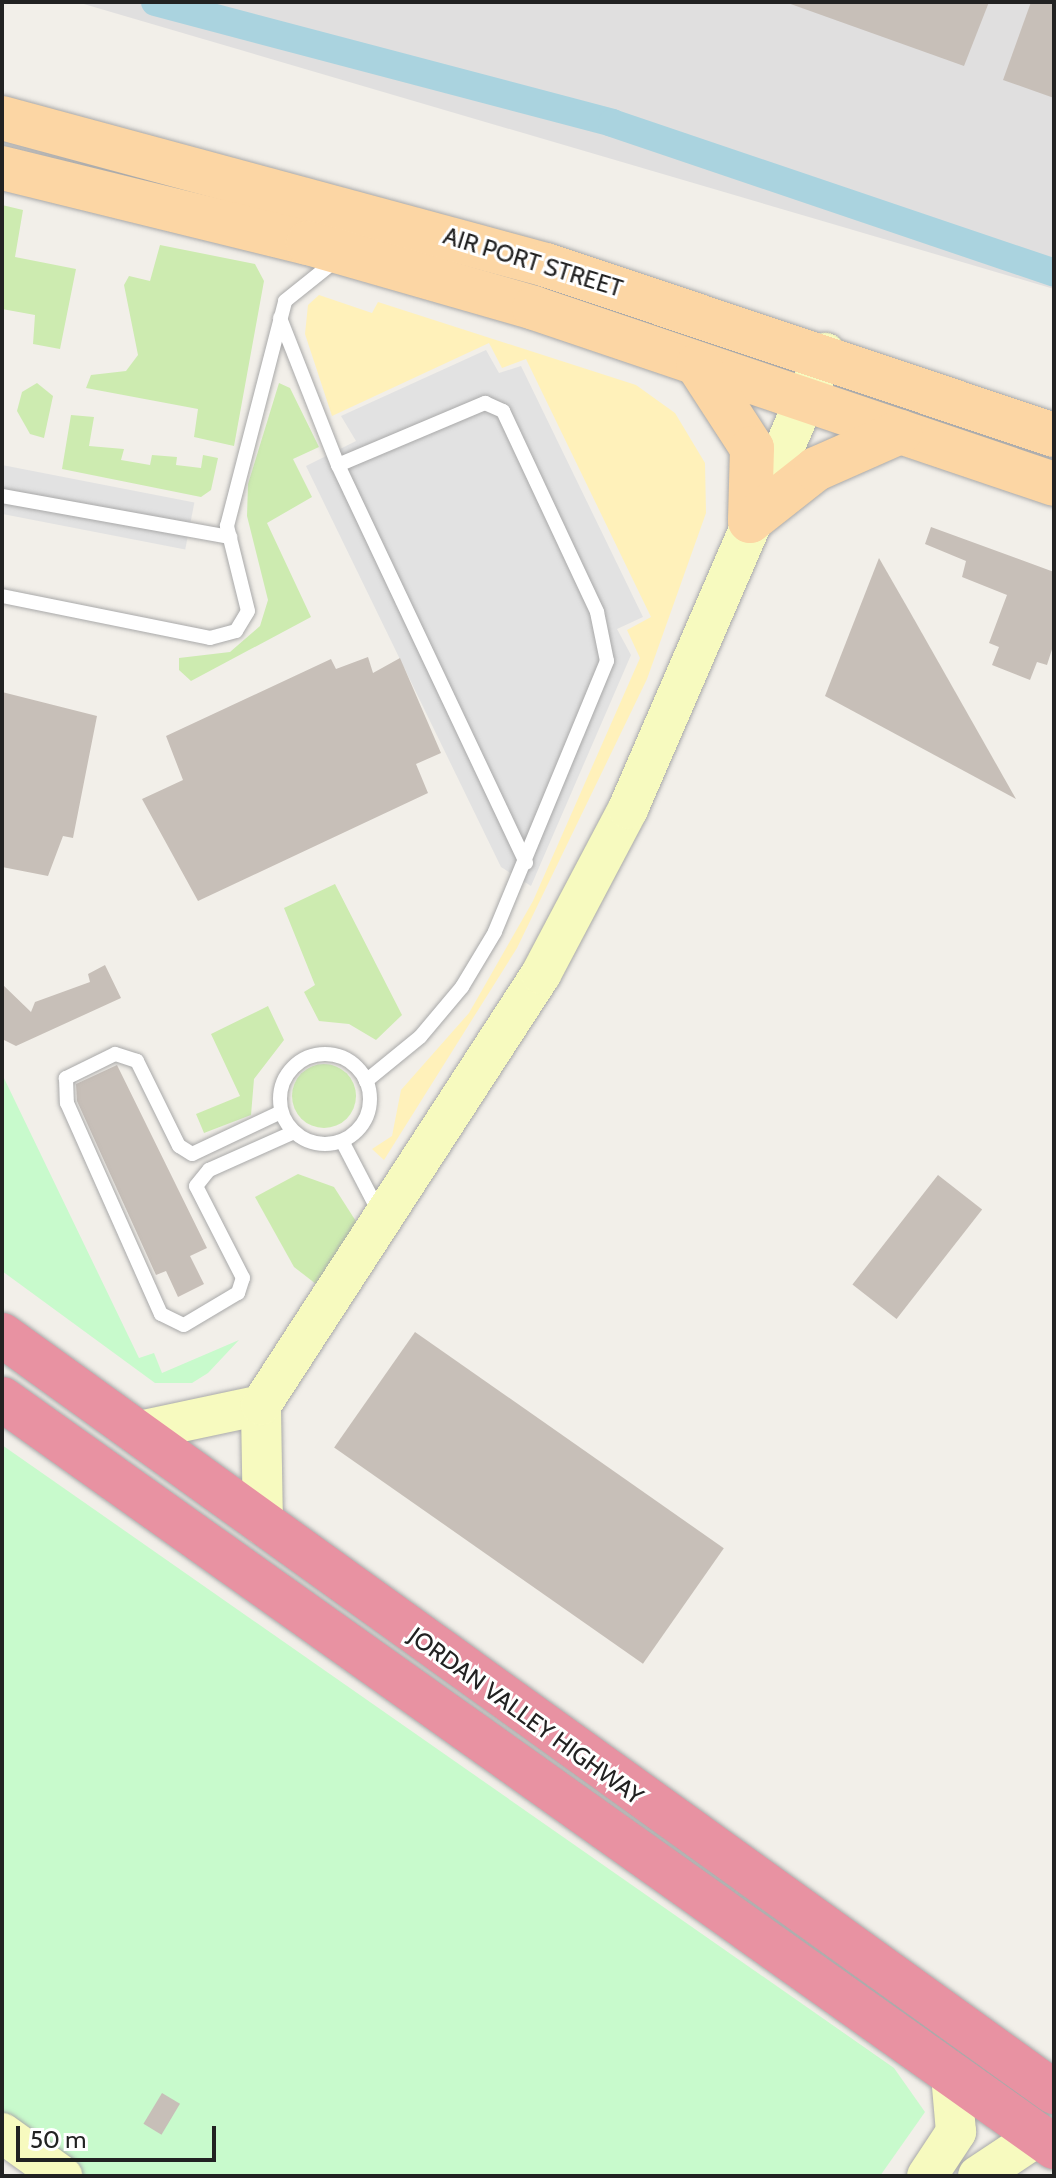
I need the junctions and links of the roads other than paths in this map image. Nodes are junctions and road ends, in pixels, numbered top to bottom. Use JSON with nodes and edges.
{"nodes":[{"id":1,"x":2,"y":118,"type":"edge"},
{"id":2,"x":2,"y":168,"type":"edge"},
{"id":3,"x":346,"y":254,"type":"junction"},
{"id":4,"x":280,"y":318,"type":"junction"},
{"id":5,"x":825,"y":353,"type":"junction"},
{"id":6,"x":698,"y":365,"type":"junction"},
{"id":7,"x":808,"y":405,"type":"junction"},
{"id":8,"x":900,"y":432,"type":"junction"},
{"id":9,"x":1054,"y":435,"type":"edge"},
{"id":10,"x":338,"y":465,"type":"junction"},
{"id":11,"x":1054,"y":484,"type":"edge"},
{"id":12,"x":2,"y":496,"type":"edge"},
{"id":13,"x":750,"y":521,"type":"junction"},
{"id":14,"x":230,"y":537,"type":"junction"},
{"id":15,"x":2,"y":596,"type":"edge"},
{"id":16,"x":526,"y":863,"type":"junction"},
{"id":17,"x":366,"y":1081,"type":"junction"},
{"id":18,"x":281,"y":1112,"type":"junction"},
{"id":19,"x":294,"y":1132,"type":"junction"},
{"id":20,"x":342,"y":1141,"type":"junction"},
{"id":21,"x":382,"y":1218,"type":"junction"},
{"id":22,"x":2,"y":1335,"type":"edge"},
{"id":23,"x":2,"y":1399,"type":"edge"},
{"id":24,"x":261,"y":1405,"type":"junction"},
{"id":25,"x":139,"y":1431,"type":"junction"},
{"id":26,"x":263,"y":1525,"type":"junction"},
{"id":27,"x":841,"y":1968,"type":"junction"},
{"id":28,"x":951,"y":2075,"type":"junction"},
{"id":29,"x":1054,"y":2092,"type":"edge"},
{"id":30,"x":2,"y":2133,"type":"edge"},
{"id":31,"x":1046,"y":2142,"type":"edge"},
{"id":32,"x":62,"y":2176,"type":"edge"},
{"id":33,"x":927,"y":2176,"type":"edge"},
{"id":34,"x":978,"y":2176,"type":"edge"}],
"edges":[{"from":1,"to":5,"type":"main road","name":"AIR PORT STREET"},
{"from":2,"to":3,"type":"main road","name":"AIR PORT STREET"},
{"from":3,"to":4,"type":"lane"},
{"from":3,"to":6,"type":"main road","name":"AIR PORT STREET"},
{"from":4,"to":10,"type":"lane"},
{"from":4,"to":14,"type":"lane"},
{"from":5,"to":7,"type":"main road"},
{"from":5,"to":9,"type":"main road","name":"AIR PORT STREET"},
{"from":6,"to":7,"type":"main road","name":"AIR PORT STREET"},
{"from":6,"to":13,"type":"main road"},
{"from":7,"to":8,"type":"main road","name":"AIR PORT STREET"},
{"from":7,"to":13,"type":"main road"},
{"from":8,"to":11,"type":"main road","name":"AIR PORT STREET"},
{"from":8,"to":13,"type":"main road"},
{"from":10,"to":16,"type":"lane"},
{"from":10,"to":16,"type":"lane"},
{"from":12,"to":14,"type":"lane"},
{"from":13,"to":21,"type":"main road"},
{"from":14,"to":15,"type":"lane"},
{"from":16,"to":17,"type":"lane"},
{"from":17,"to":18,"type":"lane"},
{"from":17,"to":20,"type":"lane"},
{"from":18,"to":19,"type":"lane"},
{"from":18,"to":19,"type":"lane"},
{"from":19,"to":20,"type":"lane"},
{"from":20,"to":21,"type":"lane"},
{"from":21,"to":24,"type":"main road"},
{"from":22,"to":25,"type":"highway","name":"JORDAN VALLEY HIGHWAY"},
{"from":23,"to":27,"type":"highway","name":"JORDAN VALLEY HIGHWAY"},
{"from":24,"to":25,"type":"main road"},
{"from":24,"to":26,"type":"main road"},
{"from":25,"to":26,"type":"highway","name":"JORDAN VALLEY HIGHWAY"},
{"from":26,"to":27,"type":"highway","name":"JORDAN VALLEY HIGHWAY"},
{"from":27,"to":28,"type":"highway","name":"JORDAN VALLEY HIGHWAY"},
{"from":27,"to":29,"type":"highway","name":"JORDAN VALLEY HIGHWAY"},
{"from":28,"to":31,"type":"highway","name":"JORDAN VALLEY HIGHWAY"},
{"from":28,"to":33,"type":"main road"},
{"from":30,"to":32,"type":"main road"},
{"from":31,"to":34,"type":"main road"}]}
